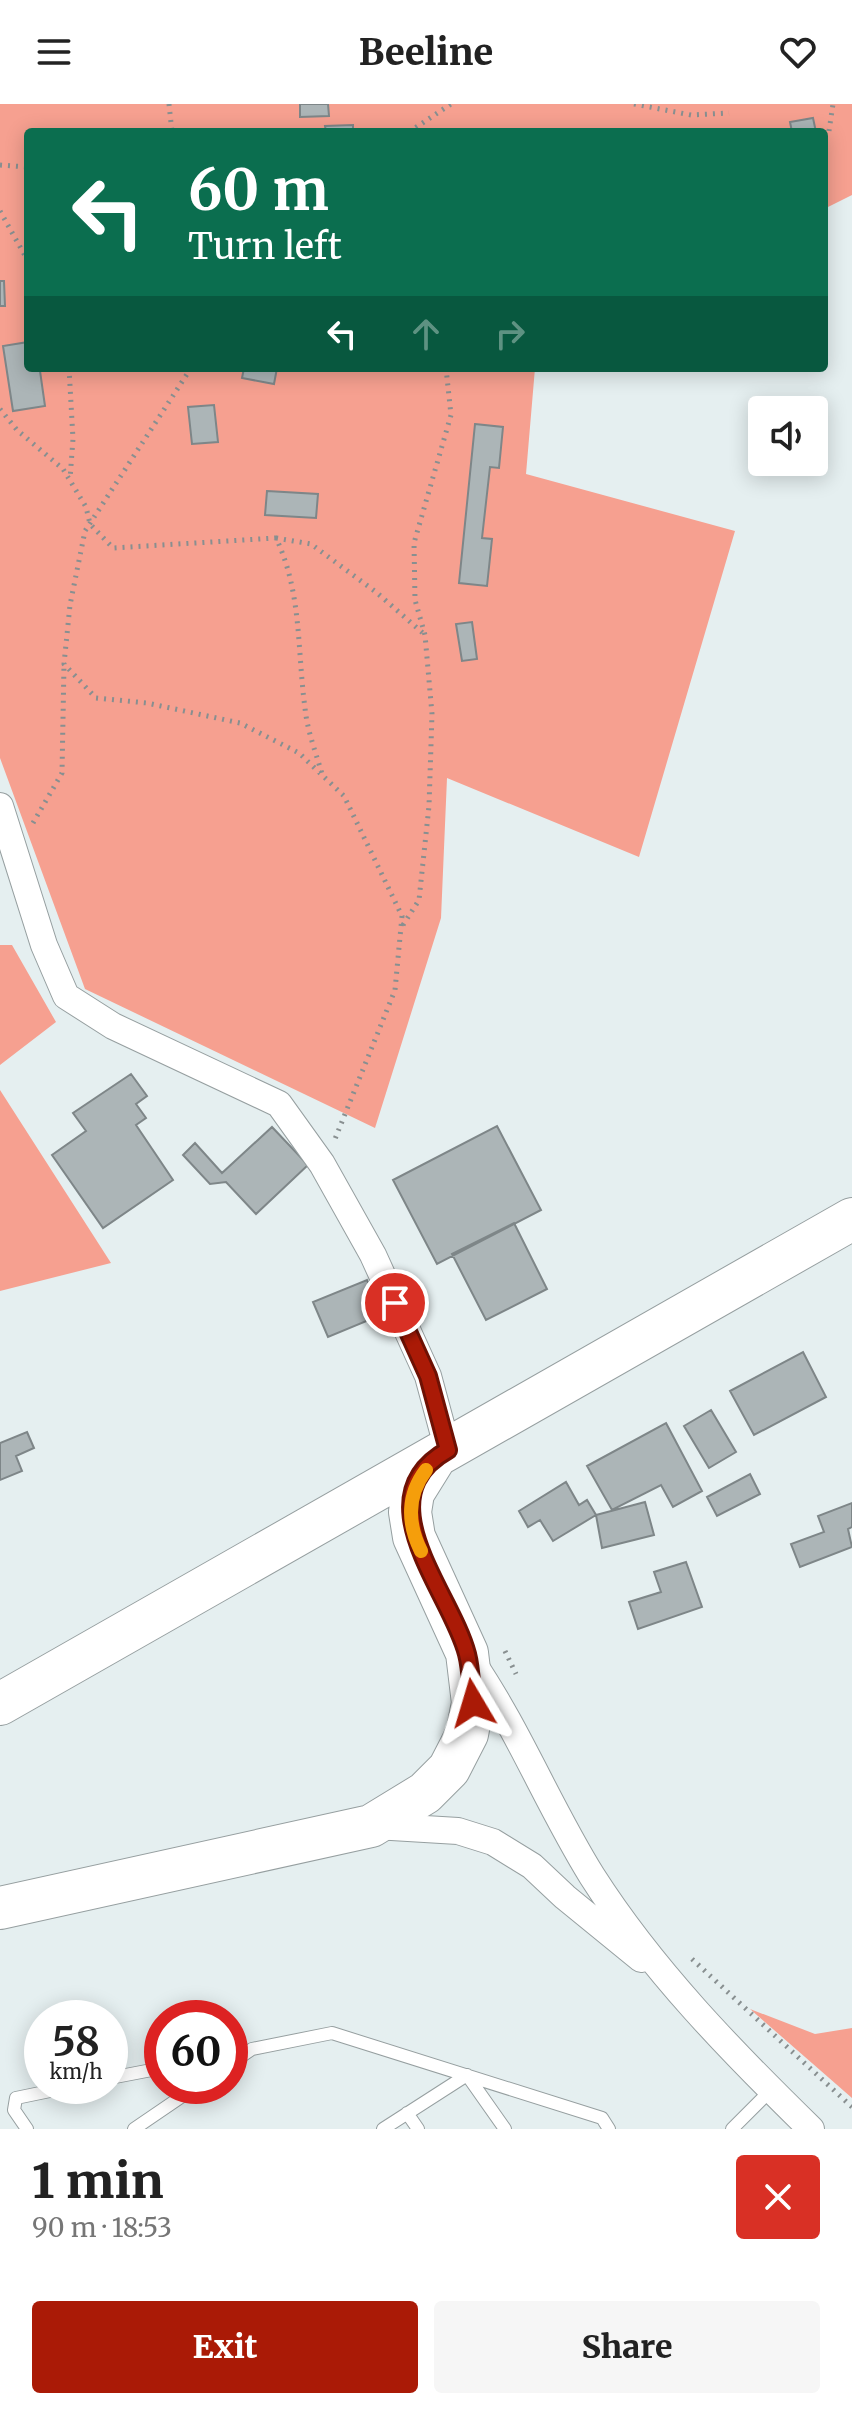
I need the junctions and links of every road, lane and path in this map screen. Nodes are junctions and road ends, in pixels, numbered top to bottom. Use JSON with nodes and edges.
{"nodes":[{"id":1,"x":169,"y":104,"type":"edge"},
{"id":2,"x":451,"y":104,"type":"edge"},
{"id":3,"x":634,"y":104,"type":"edge"},
{"id":4,"x":833,"y":104,"type":"edge"},
{"id":5,"x":729,"y":113,"type":"dead end"},
{"id":6,"x":172,"y":128,"type":"edge"},
{"id":7,"x":415,"y":128,"type":"edge"},
{"id":8,"x":829,"y":131,"type":"dead end"},
{"id":9,"x":0,"y":165,"type":"edge"},
{"id":10,"x":24,"y":167,"type":"edge"},
{"id":11,"x":0,"y":211,"type":"edge"},
{"id":12,"x":24,"y":254,"type":"edge"},
{"id":13,"x":69,"y":372,"type":"edge"},
{"id":14,"x":188,"y":372,"type":"edge"},
{"id":15,"x":446,"y":372,"type":"edge"},
{"id":16,"x":0,"y":409,"type":"edge"},
{"id":17,"x":70,"y":479,"type":"junction"},
{"id":18,"x":90,"y":524,"type":"junction"},
{"id":19,"x":276,"y":538,"type":"junction"},
{"id":20,"x":425,"y":635,"type":"junction"},
{"id":21,"x":64,"y":664,"type":"junction"},
{"id":22,"x":323,"y":776,"type":"junction"},
{"id":23,"x":0,"y":806,"type":"edge"},
{"id":24,"x":8,"y":838,"type":"edge"},
{"id":25,"x":400,"y":930,"type":"junction"},
{"id":26,"x":327,"y":1173,"type":"junction"},
{"id":27,"x":852,"y":1219,"type":"edge"},
{"id":28,"x":442,"y":1453,"type":"junction"},
{"id":29,"x":342,"y":1509,"type":"junction"},
{"id":30,"x":414,"y":1537,"type":"junction"},
{"id":31,"x":484,"y":1648,"type":"junction"},
{"id":32,"x":521,"y":1684,"type":"dead end"},
{"id":33,"x":0,"y":1704,"type":"edge"},
{"id":34,"x":371,"y":1826,"type":"junction"},
{"id":35,"x":0,"y":1908,"type":"edge"},
{"id":36,"x":684,"y":1952,"type":"dead end"},
{"id":37,"x":666,"y":1978,"type":"junction"},
{"id":38,"x":252,"y":2049,"type":"junction"},
{"id":39,"x":248,"y":2050,"type":"edge"},
{"id":40,"x":248,"y":2052,"type":"edge"},
{"id":41,"x":467,"y":2075,"type":"junction"},
{"id":42,"x":771,"y":2090,"type":"junction"},
{"id":43,"x":24,"y":2096,"type":"edge"},
{"id":44,"x":171,"y":2104,"type":"edge"},
{"id":45,"x":852,"y":2107,"type":"edge"},
{"id":46,"x":407,"y":2113,"type":"junction"},
{"id":47,"x":27,"y":2129,"type":"edge"},
{"id":48,"x":134,"y":2129,"type":"edge"},
{"id":49,"x":383,"y":2129,"type":"edge"},
{"id":50,"x":418,"y":2129,"type":"edge"},
{"id":51,"x":505,"y":2129,"type":"edge"},
{"id":52,"x":609,"y":2129,"type":"edge"},
{"id":53,"x":732,"y":2129,"type":"edge"},
{"id":54,"x":811,"y":2129,"type":"edge"}],
"edges":[{"from":1,"to":6,"type":"path"},
{"from":2,"to":7,"type":"path"},
{"from":3,"to":5,"type":"path"},
{"from":4,"to":8,"type":"path"},
{"from":9,"to":10,"type":"path"},
{"from":11,"to":12,"type":"path"},
{"from":13,"to":17,"type":"path"},
{"from":14,"to":18,"type":"path"},
{"from":15,"to":20,"type":"path"},
{"from":16,"to":17,"type":"path"},
{"from":17,"to":18,"type":"path"},
{"from":18,"to":19,"type":"path"},
{"from":18,"to":21,"type":"path"},
{"from":19,"to":20,"type":"path"},
{"from":19,"to":22,"type":"path"},
{"from":20,"to":25,"type":"path"},
{"from":21,"to":22,"type":"path"},
{"from":21,"to":24,"type":"path"},
{"from":22,"to":25,"type":"path"},
{"from":23,"to":24,"type":"street"},
{"from":24,"to":26,"type":"street"},
{"from":25,"to":26,"type":"path"},
{"from":26,"to":28,"type":"street"},
{"from":27,"to":28,"type":"main road"},
{"from":28,"to":29,"type":"main road"},
{"from":28,"to":30,"type":"main road"},
{"from":29,"to":30,"type":"main road"},
{"from":29,"to":33,"type":"main road"},
{"from":30,"to":31,"type":"main road"},
{"from":31,"to":32,"type":"path"},
{"from":31,"to":34,"type":"main road"},
{"from":31,"to":37,"type":"street"},
{"from":34,"to":35,"type":"main road"},
{"from":34,"to":37,"type":"street"},
{"from":36,"to":45,"type":"path"},
{"from":37,"to":42,"type":"street"},
{"from":38,"to":39,"type":"lane"},
{"from":38,"to":40,"type":"lane"},
{"from":38,"to":41,"type":"lane"},
{"from":41,"to":46,"type":"lane"},
{"from":41,"to":51,"type":"lane"},
{"from":41,"to":52,"type":"lane"},
{"from":42,"to":53,"type":"lane"},
{"from":42,"to":54,"type":"street"},
{"from":43,"to":47,"type":"lane"},
{"from":44,"to":48,"type":"lane"},
{"from":46,"to":49,"type":"lane"},
{"from":46,"to":50,"type":"lane"}]}
